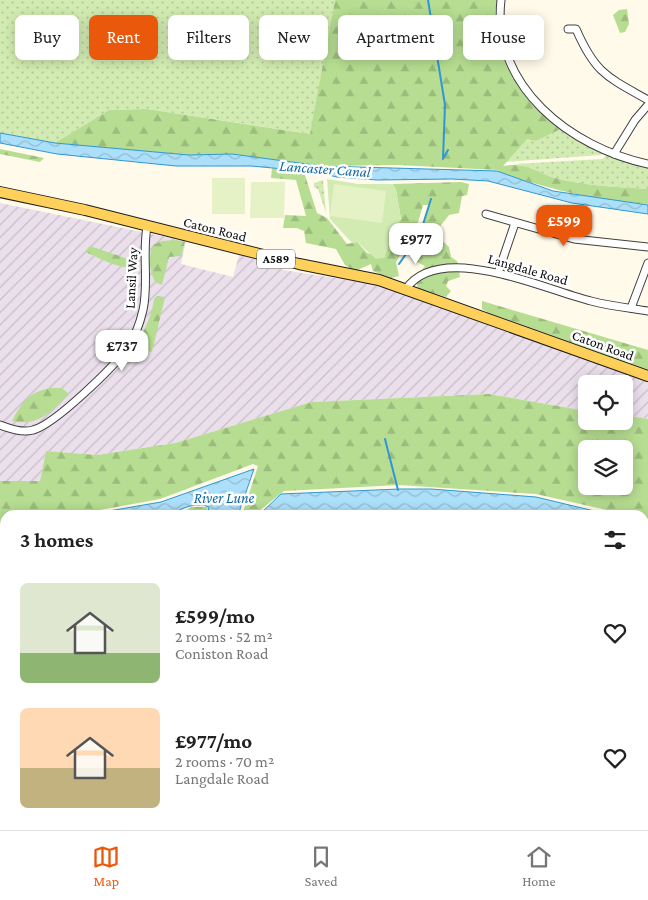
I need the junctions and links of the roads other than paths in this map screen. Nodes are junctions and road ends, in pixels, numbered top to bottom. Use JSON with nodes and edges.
{"nodes":[{"id":1,"x":500,"y":0,"type":"edge"},
{"id":2,"x":568,"y":29,"type":"dead end"},
{"id":3,"x":648,"y":100,"type":"edge"},
{"id":4,"x":648,"y":105,"type":"edge"},
{"id":5,"x":614,"y":154,"type":"junction"},
{"id":6,"x":648,"y":164,"type":"edge"},
{"id":7,"x":0,"y":192,"type":"edge"},
{"id":8,"x":486,"y":214,"type":"dead end"},
{"id":9,"x":516,"y":223,"type":"junction"},
{"id":10,"x":147,"y":227,"type":"junction"},
{"id":11,"x":648,"y":247,"type":"edge"},
{"id":12,"x":648,"y":262,"type":"edge"},
{"id":13,"x":498,"y":273,"type":"junction"},
{"id":14,"x":406,"y":289,"type":"junction"},
{"id":15,"x":631,"y":308,"type":"junction"},
{"id":16,"x":648,"y":311,"type":"edge"},
{"id":17,"x":648,"y":376,"type":"edge"},
{"id":18,"x":0,"y":425,"type":"edge"}],
"edges":[{"from":1,"to":5,"type":"street"},
{"from":2,"to":3,"type":"street"},
{"from":4,"to":5,"type":"street"},
{"from":5,"to":6,"type":"street"},
{"from":7,"to":10,"type":"main road","name":"Caton Road","number":"A589"},
{"from":8,"to":9,"type":"street"},
{"from":9,"to":11,"type":"street"},
{"from":9,"to":13,"type":"street"},
{"from":10,"to":14,"type":"main road","name":"Caton Road","number":"A589"},
{"from":10,"to":18,"type":"street","name":"Lansil Way"},
{"from":12,"to":15,"type":"street"},
{"from":13,"to":14,"type":"street","name":"Langdale Road"},
{"from":13,"to":15,"type":"street","name":"Langdale Road"},
{"from":14,"to":17,"type":"main road","name":"Caton Road","number":"A589"},
{"from":15,"to":16,"type":"street","name":"Langdale Road"}]}
